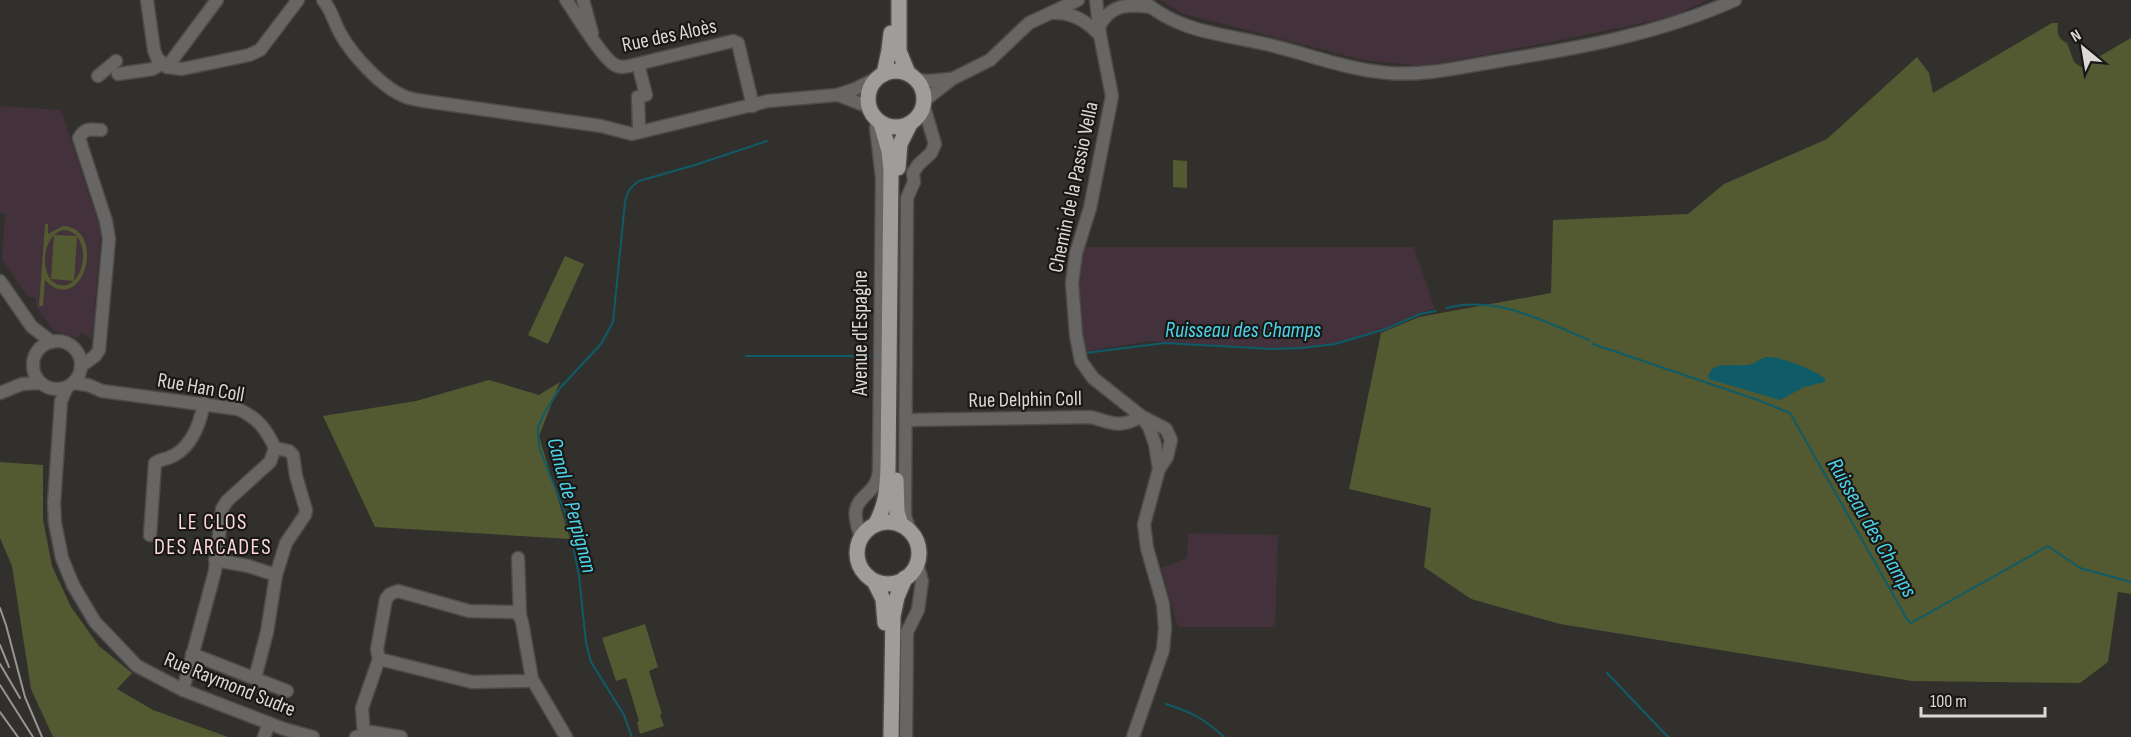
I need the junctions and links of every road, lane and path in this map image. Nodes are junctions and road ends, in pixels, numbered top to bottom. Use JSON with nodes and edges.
{"nodes":[{"id":1,"x":147,"y":0,"type":"edge"},
{"id":2,"x":217,"y":0,"type":"edge"},
{"id":3,"x":298,"y":0,"type":"edge"},
{"id":4,"x":323,"y":0,"type":"edge"},
{"id":5,"x":566,"y":0,"type":"edge"},
{"id":6,"x":583,"y":0,"type":"edge"},
{"id":7,"x":891,"y":0,"type":"edge"},
{"id":8,"x":899,"y":0,"type":"edge"},
{"id":9,"x":1060,"y":0,"type":"edge"},
{"id":10,"x":1078,"y":0,"type":"edge"},
{"id":11,"x":1096,"y":0,"type":"edge"},
{"id":12,"x":1735,"y":0,"type":"edge"},
{"id":13,"x":1147,"y":4,"type":"edge"},
{"id":14,"x":1050,"y":12,"type":"junction"},
{"id":15,"x":1100,"y":31,"type":"junction"},
{"id":16,"x":594,"y":39,"type":"junction"},
{"id":17,"x":116,"y":61,"type":"dead end"},
{"id":18,"x":638,"y":64,"type":"junction"},
{"id":19,"x":164,"y":66,"type":"junction"},
{"id":20,"x":118,"y":74,"type":"dead end"},
{"id":21,"x":98,"y":75,"type":"dead end"},
{"id":22,"x":880,"y":76,"type":"junction"},
{"id":23,"x":913,"y":76,"type":"junction"},
{"id":24,"x":952,"y":79,"type":"junction"},
{"id":25,"x":837,"y":95,"type":"junction"},
{"id":26,"x":924,"y":103,"type":"junction"},
{"id":27,"x":753,"y":105,"type":"junction"},
{"id":28,"x":876,"y":117,"type":"junction"},
{"id":29,"x":911,"y":123,"type":"junction"},
{"id":30,"x":606,"y":127,"type":"junction"},
{"id":31,"x":928,"y":127,"type":"junction"},
{"id":32,"x":639,"y":128,"type":"junction"},
{"id":33,"x":655,"y":129,"type":"junction"},
{"id":34,"x":101,"y":130,"type":"dead end"},
{"id":35,"x":0,"y":281,"type":"edge"},
{"id":36,"x":32,"y":327,"type":"junction"},
{"id":37,"x":52,"y":342,"type":"junction"},
{"id":38,"x":38,"y":351,"type":"junction"},
{"id":39,"x":34,"y":371,"type":"junction"},
{"id":40,"x":78,"y":371,"type":"junction"},
{"id":41,"x":41,"y":383,"type":"junction"},
{"id":42,"x":22,"y":384,"type":"junction"},
{"id":43,"x":53,"y":389,"type":"junction"},
{"id":44,"x":0,"y":393,"type":"edge"},
{"id":45,"x":61,"y":401,"type":"junction"},
{"id":46,"x":204,"y":403,"type":"junction"},
{"id":47,"x":1141,"y":416,"type":"junction"},
{"id":48,"x":906,"y":420,"type":"junction"},
{"id":49,"x":275,"y":448,"type":"junction"},
{"id":50,"x":875,"y":525,"type":"junction"},
{"id":51,"x":906,"y":528,"type":"junction"},
{"id":52,"x":150,"y":535,"type":"dead end"},
{"id":53,"x":861,"y":539,"type":"junction"},
{"id":54,"x":518,"y":558,"type":"dead end"},
{"id":55,"x":215,"y":560,"type":"junction"},
{"id":56,"x":911,"y":572,"type":"junction"},
{"id":57,"x":276,"y":575,"type":"junction"},
{"id":58,"x":874,"y":581,"type":"junction"},
{"id":59,"x":520,"y":616,"type":"junction"},
{"id":60,"x":192,"y":654,"type":"junction"},
{"id":61,"x":379,"y":659,"type":"junction"},
{"id":62,"x":255,"y":678,"type":"junction"},
{"id":63,"x":532,"y":679,"type":"junction"},
{"id":64,"x":183,"y":690,"type":"junction"},
{"id":65,"x":287,"y":691,"type":"dead end"},
{"id":66,"x":906,"y":691,"type":"junction"},
{"id":67,"x":269,"y":723,"type":"junction"},
{"id":68,"x":360,"y":736,"type":"edge"},
{"id":69,"x":264,"y":737,"type":"edge"},
{"id":70,"x":313,"y":737,"type":"edge"},
{"id":71,"x":402,"y":737,"type":"edge"},
{"id":72,"x":566,"y":737,"type":"edge"},
{"id":73,"x":881,"y":737,"type":"edge"},
{"id":74,"x":891,"y":737,"type":"edge"},
{"id":75,"x":906,"y":737,"type":"edge"},
{"id":76,"x":1133,"y":737,"type":"edge"}],
"edges":[{"from":1,"to":19,"type":"street"},
{"from":2,"to":19,"type":"street"},
{"from":3,"to":19,"type":"street"},
{"from":4,"to":30,"type":"street"},
{"from":5,"to":16,"type":"street","name":"Rue des Aloès"},
{"from":6,"to":16,"type":"street","name":"Rue des Aloès"},
{"from":7,"to":22,"type":"main road"},
{"from":8,"to":23,"type":"main road"},
{"from":9,"to":14,"type":"street"},
{"from":10,"to":14,"type":"street"},
{"from":11,"to":15,"type":"street","name":"Chemin de la Passio Vella"},
{"from":12,"to":13,"type":"street"},
{"from":13,"to":15,"type":"street"},
{"from":14,"to":15,"type":"street"},
{"from":14,"to":24,"type":"street"},
{"from":15,"to":47,"type":"street","name":"Chemin de la Passio Vella"},
{"from":16,"to":18,"type":"street","name":"Rue des Aloès"},
{"from":17,"to":21,"type":"street"},
{"from":18,"to":27,"type":"street","name":"Rue des Aloès"},
{"from":18,"to":32,"type":"street"},
{"from":19,"to":20,"type":"street"},
{"from":22,"to":23,"type":"main road"},
{"from":22,"to":25,"type":"street"},
{"from":22,"to":28,"type":"main road"},
{"from":23,"to":24,"type":"street"},
{"from":23,"to":26,"type":"main road"},
{"from":24,"to":26,"type":"street"},
{"from":25,"to":27,"type":"street"},
{"from":25,"to":28,"type":"street"},
{"from":26,"to":29,"type":"main road"},
{"from":26,"to":31,"type":"street"},
{"from":27,"to":33,"type":"street"},
{"from":28,"to":29,"type":"main road"},
{"from":28,"to":50,"type":"main road","name":"Avenue d'Espagne"},
{"from":28,"to":53,"type":"street","name":"Avenue d'Espagne"},
{"from":29,"to":31,"type":"street"},
{"from":29,"to":51,"type":"main road","name":"Avenue d'Espagne"},
{"from":30,"to":32,"type":"street"},
{"from":30,"to":33,"type":"street"},
{"from":31,"to":48,"type":"street"},
{"from":32,"to":33,"type":"street"},
{"from":34,"to":40,"type":"street","name":"Rue Raymond Sudre"},
{"from":35,"to":36,"type":"street"},
{"from":36,"to":37,"type":"street"},
{"from":36,"to":38,"type":"street"},
{"from":37,"to":38,"type":"street"},
{"from":37,"to":40,"type":"street"},
{"from":38,"to":39,"type":"street"},
{"from":39,"to":41,"type":"street"},
{"from":39,"to":42,"type":"street"},
{"from":40,"to":43,"type":"street"},
{"from":40,"to":45,"type":"street","name":"Rue Raymond Sudre"},
{"from":40,"to":46,"type":"street","name":"Rue Han Coll"},
{"from":41,"to":42,"type":"street"},
{"from":41,"to":43,"type":"street"},
{"from":42,"to":44,"type":"street"},
{"from":43,"to":45,"type":"street"},
{"from":45,"to":64,"type":"street","name":"Rue Raymond Sudre"},
{"from":46,"to":49,"type":"street","name":"Rue Han Coll"},
{"from":46,"to":52,"type":"street"},
{"from":47,"to":48,"type":"street","name":"Rue Delphin Coll"},
{"from":47,"to":76,"type":"street","name":"Chemin de la Passio Vella"},
{"from":48,"to":51,"type":"street"},
{"from":49,"to":55,"type":"street"},
{"from":49,"to":57,"type":"street","name":"Rue Han Coll"},
{"from":50,"to":51,"type":"main road"},
{"from":50,"to":53,"type":"main road"},
{"from":51,"to":56,"type":"main road"},
{"from":53,"to":58,"type":"main road"},
{"from":54,"to":59,"type":"street"},
{"from":55,"to":57,"type":"street"},
{"from":55,"to":60,"type":"street"},
{"from":56,"to":58,"type":"main road"},
{"from":56,"to":66,"type":"street"},
{"from":56,"to":74,"type":"main road"},
{"from":57,"to":62,"type":"street"},
{"from":58,"to":73,"type":"main road"},
{"from":59,"to":61,"type":"street"},
{"from":59,"to":63,"type":"street"},
{"from":60,"to":62,"type":"street"},
{"from":60,"to":64,"type":"street"},
{"from":61,"to":63,"type":"street"},
{"from":61,"to":68,"type":"street"},
{"from":62,"to":65,"type":"street"},
{"from":63,"to":72,"type":"street"},
{"from":64,"to":67,"type":"street","name":"Rue Raymond Sudre"},
{"from":66,"to":74,"type":"street"},
{"from":66,"to":75,"type":"street"},
{"from":67,"to":69,"type":"street"},
{"from":67,"to":70,"type":"street","name":"Rue Raymond Sudre"},
{"from":68,"to":71,"type":"street"}]}
